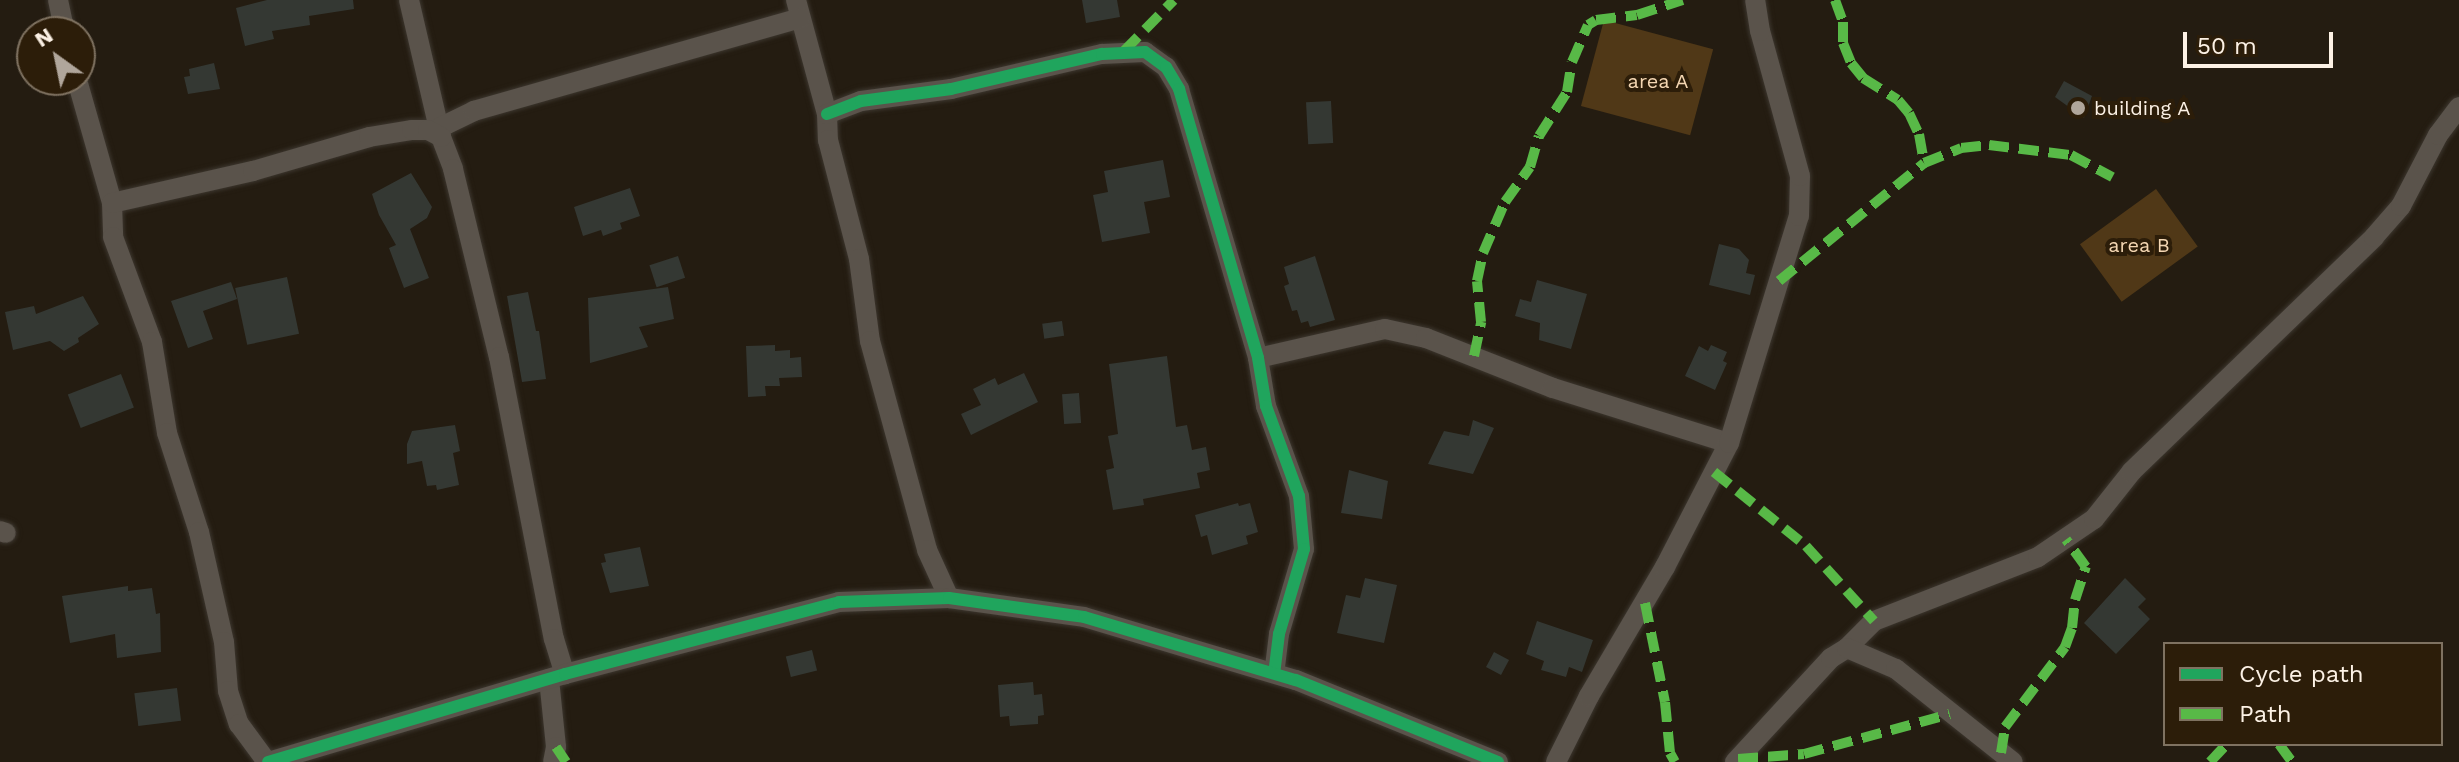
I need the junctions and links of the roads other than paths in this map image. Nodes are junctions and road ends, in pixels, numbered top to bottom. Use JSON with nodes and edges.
{"nodes":[{"id":1,"x":409,"y":0,"type":"edge"},
{"id":2,"x":1755,"y":0,"type":"edge"},
{"id":3,"x":798,"y":9,"type":"edge"},
{"id":4,"x":82,"y":96,"type":"edge"},
{"id":5,"x":2459,"y":107,"type":"edge"},
{"id":6,"x":827,"y":114,"type":"junction"},
{"id":7,"x":440,"y":132,"type":"junction"},
{"id":8,"x":112,"y":203,"type":"junction"},
{"id":9,"x":1258,"y":358,"type":"junction"},
{"id":10,"x":1729,"y":443,"type":"junction"},
{"id":11,"x":949,"y":598,"type":"junction"},
{"id":12,"x":1847,"y":648,"type":"junction"},
{"id":13,"x":1274,"y":673,"type":"junction"},
{"id":14,"x":557,"y":677,"type":"junction"},
{"id":15,"x":268,"y":762,"type":"edge"},
{"id":16,"x":553,"y":762,"type":"edge"},
{"id":17,"x":1498,"y":762,"type":"edge"},
{"id":18,"x":1556,"y":762,"type":"edge"},
{"id":19,"x":1735,"y":762,"type":"edge"},
{"id":20,"x":2013,"y":762,"type":"edge"}],
"edges":[{"from":1,"to":7,"type":"street"},
{"from":2,"to":10,"type":"street"},
{"from":3,"to":6,"type":"street"},
{"from":3,"to":7,"type":"street"},
{"from":4,"to":8,"type":"street"},
{"from":5,"to":12,"type":"street"},
{"from":6,"to":9,"type":"street"},
{"from":6,"to":11,"type":"street"},
{"from":7,"to":8,"type":"street"},
{"from":7,"to":14,"type":"street"},
{"from":8,"to":15,"type":"street"},
{"from":9,"to":10,"type":"street"},
{"from":9,"to":13,"type":"street"},
{"from":10,"to":18,"type":"street"},
{"from":11,"to":13,"type":"street"},
{"from":11,"to":14,"type":"street"},
{"from":12,"to":19,"type":"street"},
{"from":12,"to":20,"type":"street"},
{"from":13,"to":17,"type":"street"},
{"from":14,"to":15,"type":"street"},
{"from":14,"to":16,"type":"street"}]}
